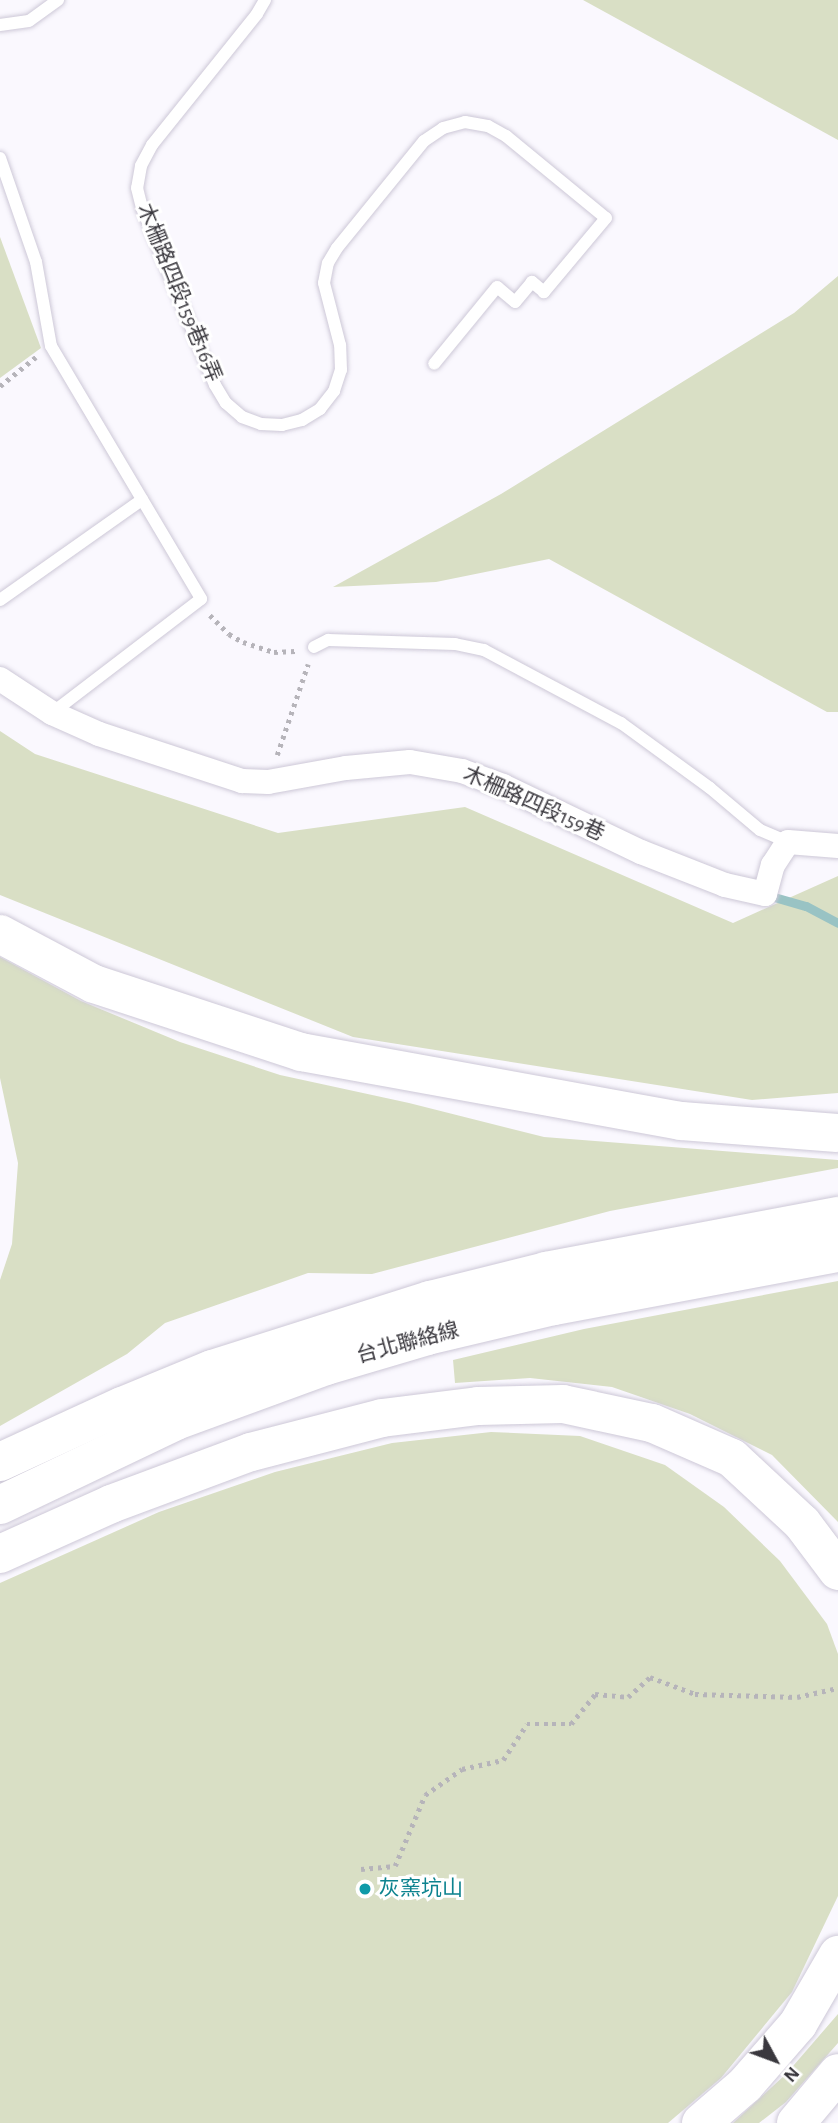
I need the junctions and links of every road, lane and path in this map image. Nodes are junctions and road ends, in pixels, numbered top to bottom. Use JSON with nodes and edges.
{"nodes":[{"id":1,"x":58,"y":0,"type":"edge"},
{"id":2,"x":265,"y":0,"type":"edge"},
{"id":3,"x":0,"y":25,"type":"edge"},
{"id":4,"x":0,"y":158,"type":"edge"},
{"id":5,"x":51,"y":346,"type":"junction"},
{"id":6,"x":434,"y":364,"type":"dead end"},
{"id":7,"x":0,"y":386,"type":"edge"},
{"id":8,"x":142,"y":500,"type":"junction"},
{"id":9,"x":201,"y":599,"type":"junction"},
{"id":10,"x":0,"y":600,"type":"edge"},
{"id":11,"x":314,"y":647,"type":"junction"},
{"id":12,"x":0,"y":679,"type":"edge"},
{"id":13,"x":52,"y":713,"type":"junction"},
{"id":14,"x":268,"y":782,"type":"junction"},
{"id":15,"x":788,"y":842,"type":"junction"},
{"id":16,"x":838,"y":846,"type":"edge"},
{"id":17,"x":0,"y":934,"type":"edge"},
{"id":18,"x":838,"y":1133,"type":"edge"},
{"id":19,"x":838,"y":1216,"type":"edge"},
{"id":20,"x":838,"y":1253,"type":"edge"},
{"id":21,"x":550,"y":1288,"type":"junction"},
{"id":22,"x":0,"y":1462,"type":"edge"},
{"id":23,"x":0,"y":1505,"type":"edge"},
{"id":24,"x":0,"y":1554,"type":"edge"},
{"id":25,"x":838,"y":1571,"type":"edge"},
{"id":26,"x":838,"y":1688,"type":"edge"},
{"id":27,"x":361,"y":1869,"type":"dead end"},
{"id":28,"x":838,"y":1955,"type":"edge"},
{"id":29,"x":831,"y":2082,"type":"edge"},
{"id":30,"x":701,"y":2123,"type":"edge"},
{"id":31,"x":788,"y":2123,"type":"edge"},
{"id":32,"x":796,"y":2123,"type":"edge"}],
"edges":[{"from":1,"to":3,"type":"lane"},
{"from":2,"to":6,"type":"lane","name":"木柵路四段159巷16弄"},
{"from":4,"to":5,"type":"lane"},
{"from":5,"to":7,"type":"path"},
{"from":5,"to":8,"type":"lane"},
{"from":8,"to":9,"type":"lane"},
{"from":8,"to":10,"type":"lane"},
{"from":9,"to":11,"type":"path"},
{"from":9,"to":13,"type":"lane"},
{"from":11,"to":14,"type":"path"},
{"from":11,"to":15,"type":"lane"},
{"from":12,"to":13,"type":"street","name":"木柵路四段159巷"},
{"from":13,"to":14,"type":"street","name":"木柵路四段159巷"},
{"from":14,"to":15,"type":"street","name":"木柵路四段159巷"},
{"from":15,"to":16,"type":"street"},
{"from":17,"to":18,"type":"highway"},
{"from":19,"to":21,"type":"highway","name":"台北聯絡線"},
{"from":20,"to":21,"type":"highway","name":"台北聯絡線"},
{"from":21,"to":22,"type":"highway","name":"台北聯絡線"},
{"from":21,"to":23,"type":"highway","name":"台北聯絡線"},
{"from":24,"to":25,"type":"highway"},
{"from":26,"to":27,"type":"path"},
{"from":28,"to":30,"type":"highway"},
{"from":29,"to":31,"type":"highway"},
{"from":29,"to":32,"type":"highway"}]}
